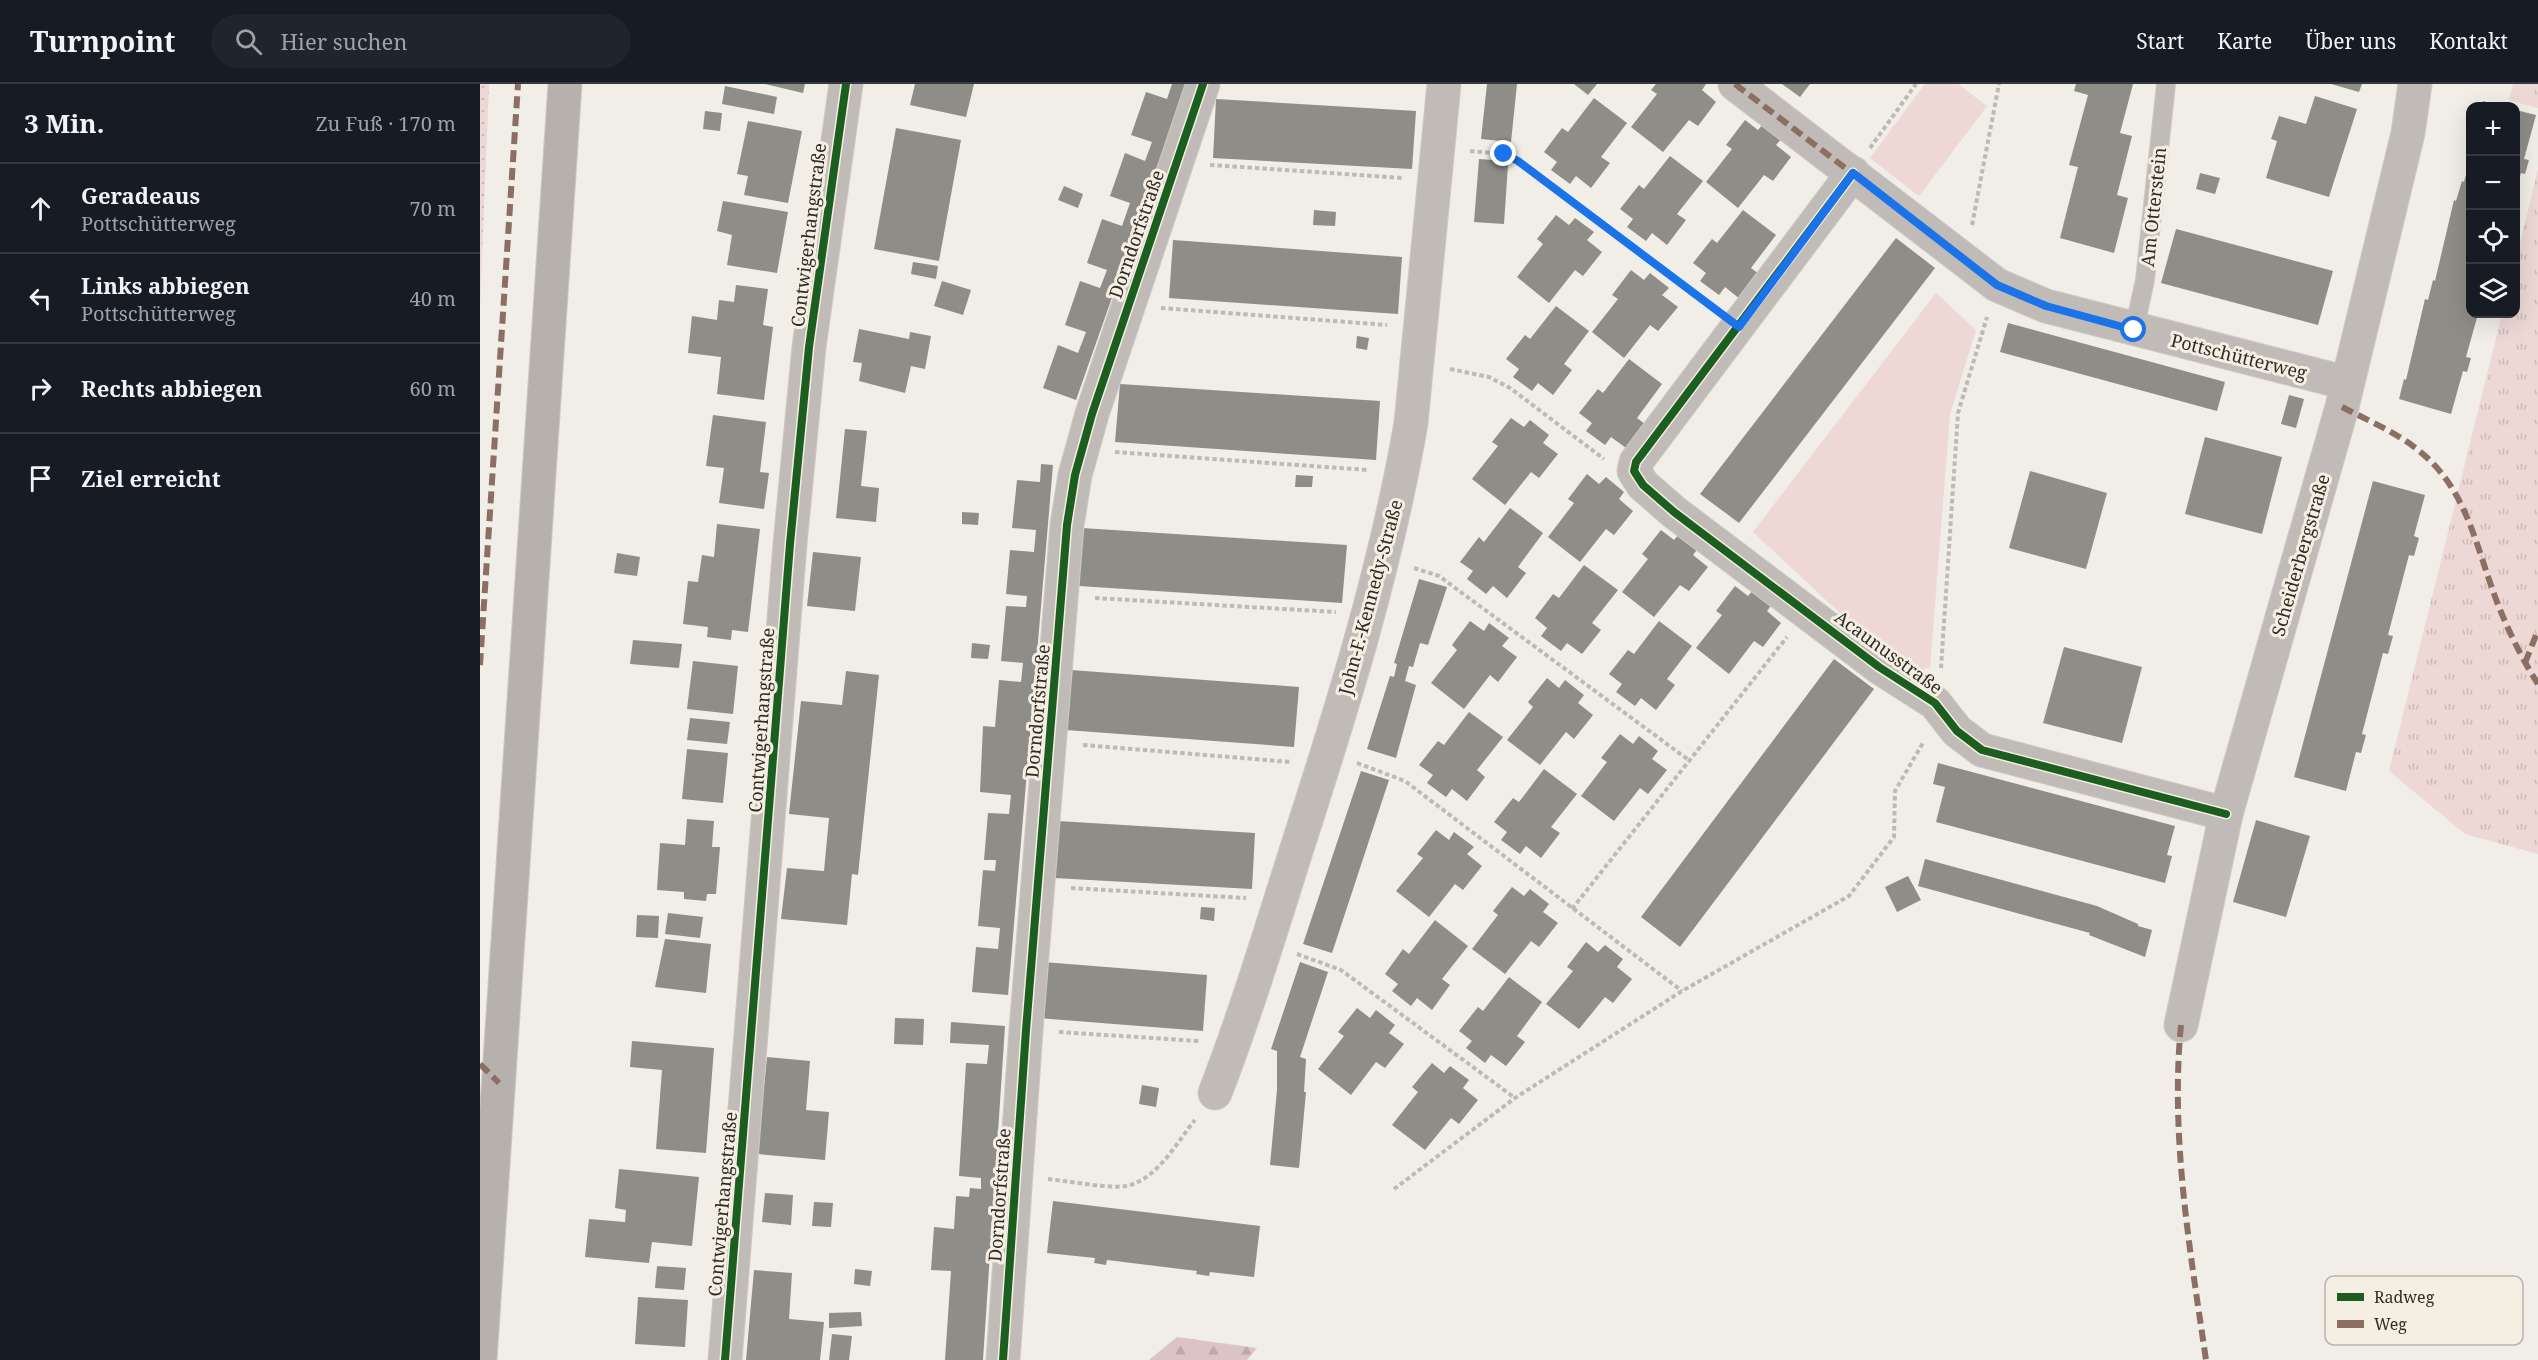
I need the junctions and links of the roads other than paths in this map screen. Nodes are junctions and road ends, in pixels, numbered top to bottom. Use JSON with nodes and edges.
{"nodes":[{"id":1,"x":565,"y":84,"type":"edge"},
{"id":2,"x":846,"y":84,"type":"edge"},
{"id":3,"x":1203,"y":84,"type":"edge"},
{"id":4,"x":1444,"y":84,"type":"edge"},
{"id":5,"x":1735,"y":84,"type":"edge"},
{"id":6,"x":2166,"y":84,"type":"edge"},
{"id":7,"x":2415,"y":84,"type":"edge"},
{"id":8,"x":1853,"y":173,"type":"junction"},
{"id":9,"x":2134,"y":330,"type":"junction"},
{"id":10,"x":2347,"y":383,"type":"junction"},
{"id":11,"x":2226,"y":814,"type":"junction"},
{"id":12,"x":2181,"y":1025,"type":"dead end"},
{"id":13,"x":1215,"y":1093,"type":"road end"},
{"id":14,"x":480,"y":1360,"type":"edge"},
{"id":15,"x":724,"y":1360,"type":"edge"},
{"id":16,"x":1003,"y":1360,"type":"edge"}],
"edges":[{"from":1,"to":14,"type":"main road"},
{"from":2,"to":15,"type":"street","name":"Contwigerhangstraße"},
{"from":3,"to":16,"type":"street","name":"Dorndorfstraße"},
{"from":4,"to":13,"type":"street","name":"John-F.-Kennedy-Straße"},
{"from":5,"to":8,"type":"street","name":"Pottschütterweg"},
{"from":6,"to":9,"type":"lane","name":"Am Otterstein"},
{"from":7,"to":10,"type":"street","name":"Scheiderbergstraße"},
{"from":8,"to":9,"type":"street","name":"Pottschütterweg"},
{"from":8,"to":11,"type":"street","name":"Acaunusstraße"},
{"from":9,"to":10,"type":"street","name":"Pottschütterweg"},
{"from":10,"to":11,"type":"street","name":"Scheiderbergstraße"},
{"from":11,"to":12,"type":"street","name":"Scheiderbergstraße"}]}
